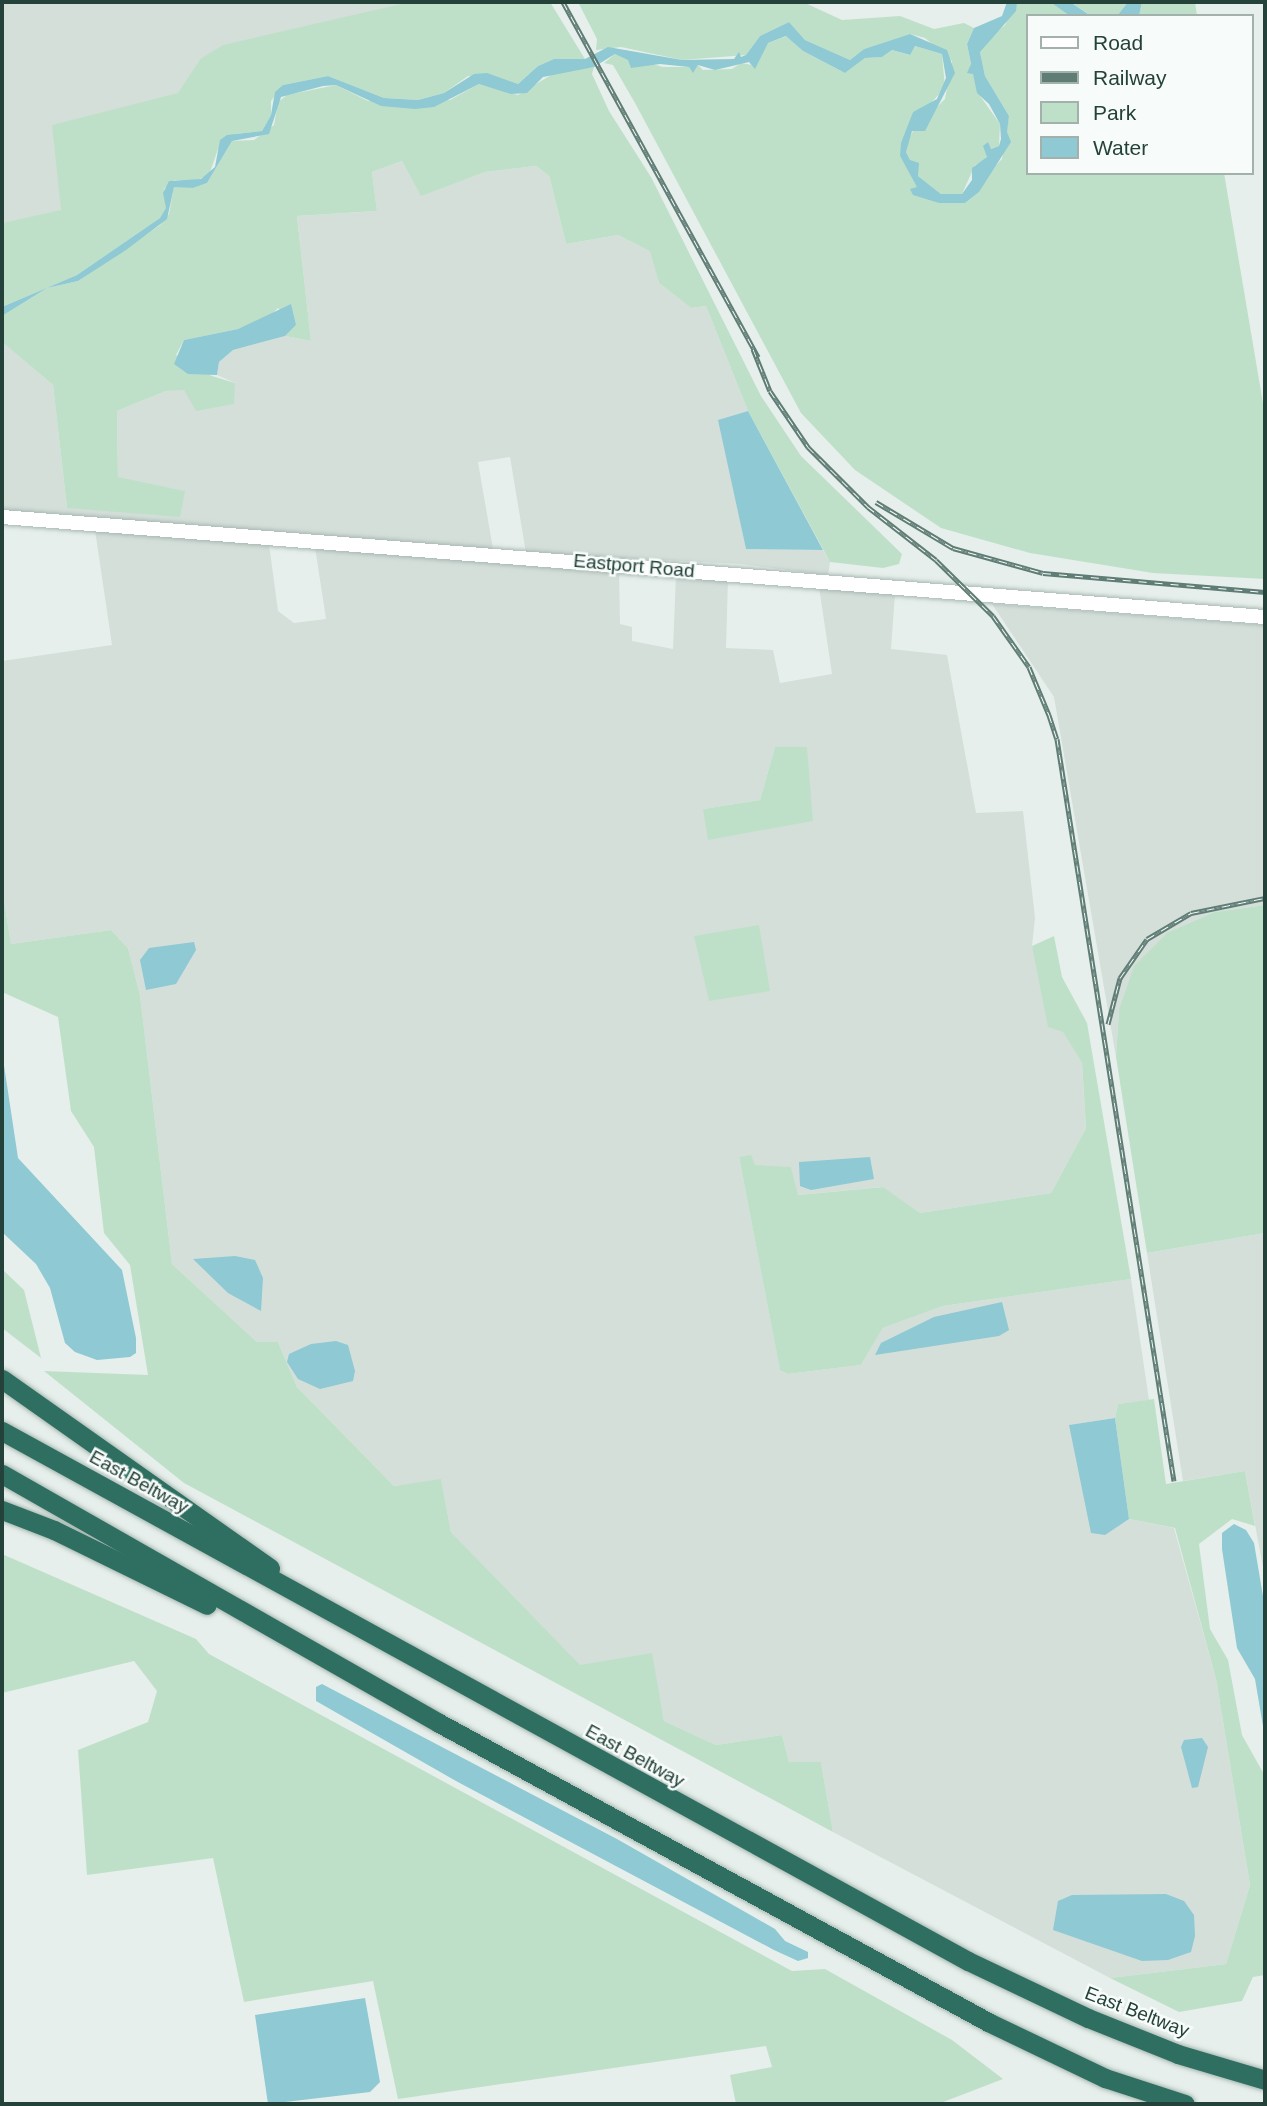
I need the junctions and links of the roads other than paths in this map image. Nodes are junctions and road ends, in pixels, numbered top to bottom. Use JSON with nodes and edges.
{"nodes":[{"id":1,"x":2,"y":517,"type":"edge"},
{"id":2,"x":1265,"y":617,"type":"edge"},
{"id":3,"x":2,"y":1379,"type":"edge"},
{"id":4,"x":2,"y":1431,"type":"edge"},
{"id":5,"x":2,"y":1474,"type":"edge"},
{"id":6,"x":2,"y":1510,"type":"edge"},
{"id":7,"x":366,"y":1633,"type":"junction"},
{"id":8,"x":439,"y":1723,"type":"junction"},
{"id":9,"x":1265,"y":2080,"type":"edge"},
{"id":10,"x":1185,"y":2104,"type":"edge"}],
"edges":[{"from":1,"to":2,"type":"street","name":"Eastport Road"},
{"from":3,"to":7,"type":"highway"},
{"from":4,"to":7,"type":"highway","name":"East Beltway"},
{"from":5,"to":8,"type":"highway"},
{"from":6,"to":8,"type":"highway"},
{"from":7,"to":9,"type":"highway","name":"East Beltway"},
{"from":8,"to":10,"type":"highway"}]}
